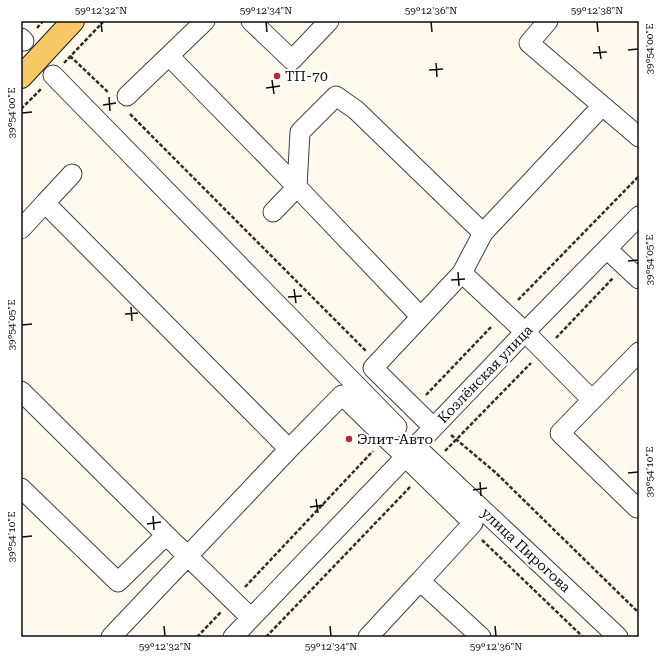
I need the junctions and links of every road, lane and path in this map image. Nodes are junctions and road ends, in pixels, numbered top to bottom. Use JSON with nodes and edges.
{"nodes":[{"id":1,"x":73,"y":21,"type":"edge"},
{"id":2,"x":205,"y":21,"type":"edge"},
{"id":3,"x":251,"y":21,"type":"edge"},
{"id":4,"x":329,"y":21,"type":"edge"},
{"id":5,"x":548,"y":21,"type":"edge"},
{"id":6,"x":70,"y":56,"type":"dead end"},
{"id":7,"x":169,"y":56,"type":"junction"},
{"id":8,"x":53,"y":75,"type":"dead end"},
{"id":9,"x":21,"y":77,"type":"edge"},
{"id":10,"x":121,"y":100,"type":"junction"},
{"id":11,"x":602,"y":106,"type":"junction"},
{"id":12,"x":639,"y":137,"type":"edge"},
{"id":13,"x":72,"y":174,"type":"dead end"},
{"id":14,"x":297,"y":187,"type":"junction"},
{"id":15,"x":45,"y":203,"type":"junction"},
{"id":16,"x":273,"y":212,"type":"dead end"},
{"id":17,"x":639,"y":216,"type":"edge"},
{"id":18,"x":21,"y":229,"type":"edge"},
{"id":19,"x":483,"y":233,"type":"junction"},
{"id":20,"x":607,"y":249,"type":"junction"},
{"id":21,"x":462,"y":273,"type":"junction"},
{"id":22,"x":639,"y":279,"type":"edge"},
{"id":23,"x":421,"y":317,"type":"junction"},
{"id":24,"x":525,"y":332,"type":"junction"},
{"id":25,"x":639,"y":352,"type":"edge"},
{"id":26,"x":378,"y":363,"type":"junction"},
{"id":27,"x":21,"y":391,"type":"edge"},
{"id":28,"x":592,"y":400,"type":"junction"},
{"id":29,"x":435,"y":425,"type":"junction"},
{"id":30,"x":391,"y":432,"type":"junction"},
{"id":31,"x":289,"y":449,"type":"junction"},
{"id":32,"x":410,"y":451,"type":"junction"},
{"id":33,"x":413,"y":485,"type":"dead end"},
{"id":34,"x":21,"y":488,"type":"edge"},
{"id":35,"x":639,"y":506,"type":"edge"},
{"id":36,"x":166,"y":534,"type":"junction"},
{"id":37,"x":188,"y":556,"type":"junction"},
{"id":38,"x":420,"y":581,"type":"junction"},
{"id":39,"x":233,"y":600,"type":"junction"},
{"id":40,"x":639,"y":613,"type":"edge"},
{"id":41,"x":251,"y":618,"type":"junction"},
{"id":42,"x":111,"y":637,"type":"edge"},
{"id":43,"x":197,"y":637,"type":"edge"},
{"id":44,"x":233,"y":637,"type":"edge"},
{"id":45,"x":266,"y":637,"type":"edge"},
{"id":46,"x":368,"y":637,"type":"edge"},
{"id":47,"x":481,"y":637,"type":"edge"},
{"id":48,"x":618,"y":637,"type":"edge"}],
"edges":[{"from":1,"to":9,"type":"main road"},
{"from":2,"to":7,"type":"street"},
{"from":3,"to":4,"type":"street"},
{"from":5,"to":11,"type":"street"},
{"from":6,"to":10,"type":"path"},
{"from":7,"to":10,"type":"street"},
{"from":7,"to":14,"type":"street"},
{"from":8,"to":30,"type":"street"},
{"from":10,"to":26,"type":"path"},
{"from":11,"to":12,"type":"street"},
{"from":11,"to":19,"type":"street"},
{"from":13,"to":15,"type":"street"},
{"from":14,"to":16,"type":"street"},
{"from":14,"to":19,"type":"street"},
{"from":14,"to":23,"type":"street"},
{"from":15,"to":18,"type":"street"},
{"from":15,"to":31,"type":"street"},
{"from":17,"to":20,"type":"street","name":"Козлёнская улица"},
{"from":19,"to":21,"type":"street"},
{"from":20,"to":22,"type":"street"},
{"from":20,"to":24,"type":"street","name":"Козлёнская улица"},
{"from":21,"to":23,"type":"street"},
{"from":21,"to":24,"type":"street"},
{"from":23,"to":26,"type":"street"},
{"from":24,"to":28,"type":"street"},
{"from":24,"to":29,"type":"street","name":"Козлёнская улица"},
{"from":25,"to":28,"type":"street"},
{"from":26,"to":29,"type":"street"},
{"from":27,"to":36,"type":"street"},
{"from":28,"to":35,"type":"street"},
{"from":29,"to":32,"type":"street","name":"Козлёнская улица"},
{"from":29,"to":40,"type":"path"},
{"from":30,"to":31,"type":"street"},
{"from":30,"to":32,"type":"street"},
{"from":30,"to":39,"type":"path"},
{"from":31,"to":37,"type":"street"},
{"from":32,"to":38,"type":"street"},
{"from":32,"to":41,"type":"street","name":"Козлёнская улица"},
{"from":32,"to":48,"type":"street","name":"улица Пирогова"},
{"from":33,"to":45,"type":"path"},
{"from":34,"to":36,"type":"street"},
{"from":36,"to":37,"type":"street"},
{"from":37,"to":39,"type":"street"},
{"from":37,"to":42,"type":"street"},
{"from":38,"to":46,"type":"street"},
{"from":38,"to":47,"type":"street"},
{"from":39,"to":41,"type":"street"},
{"from":39,"to":43,"type":"path"},
{"from":41,"to":44,"type":"street","name":"Козлёнская улица"}]}
